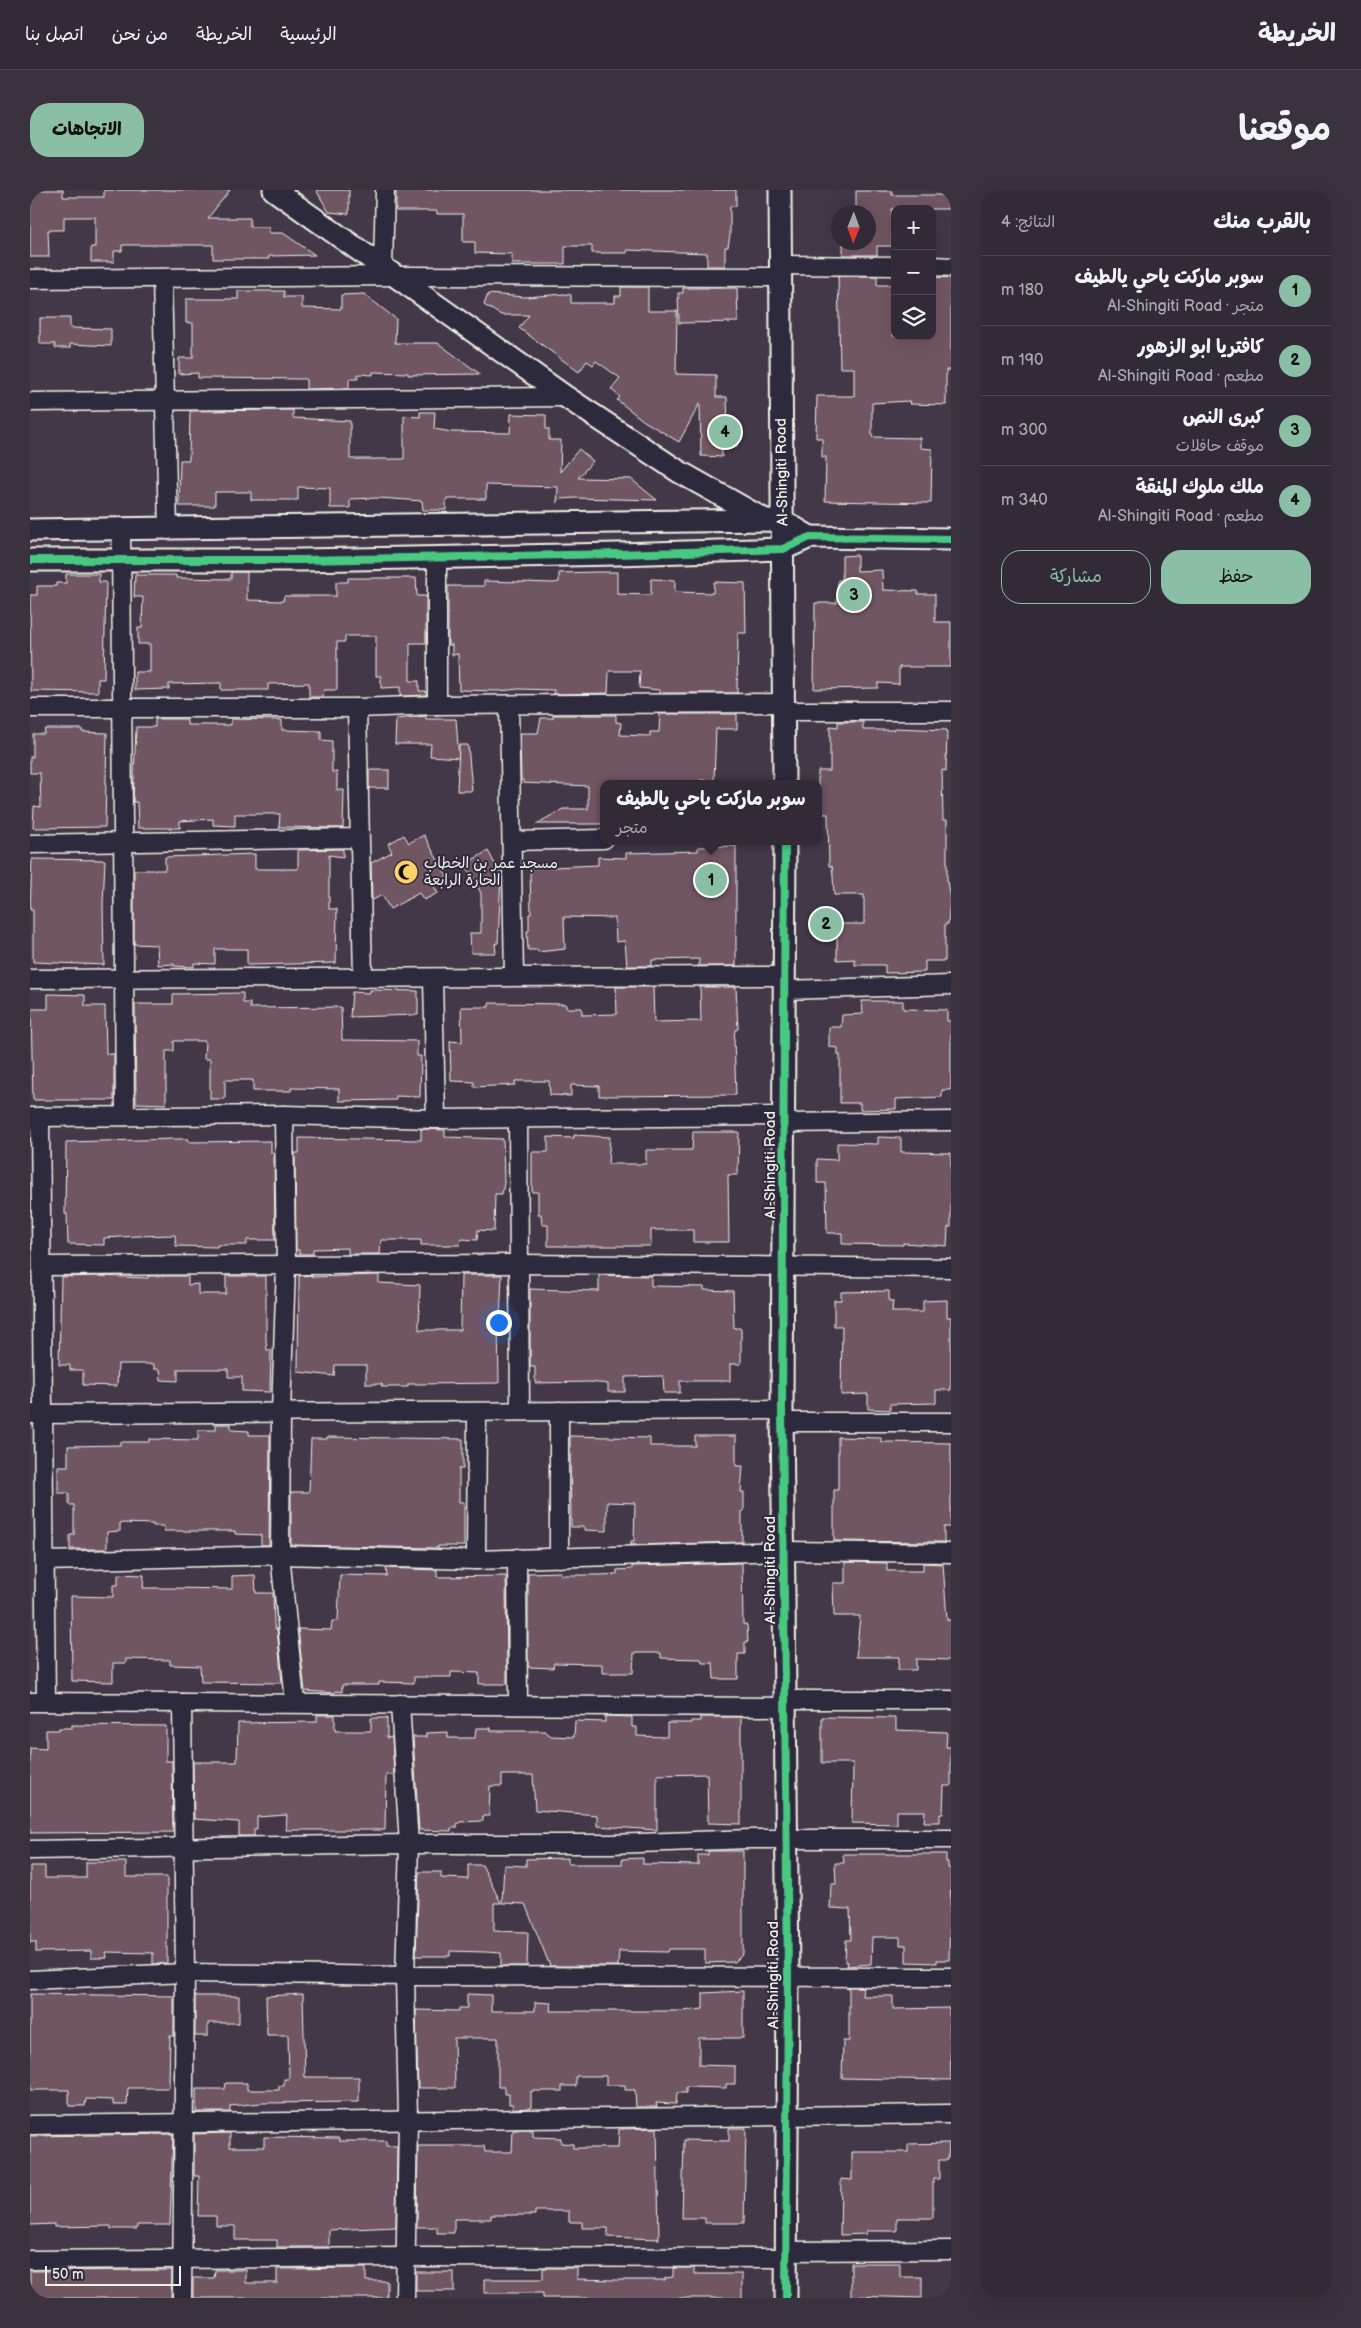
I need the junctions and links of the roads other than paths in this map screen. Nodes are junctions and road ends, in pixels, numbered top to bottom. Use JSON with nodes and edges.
{"nodes":[{"id":1,"x":274,"y":190,"type":"edge"},
{"id":2,"x":385,"y":190,"type":"edge"},
{"id":3,"x":780,"y":190,"type":"edge"},
{"id":4,"x":891,"y":266,"type":"edge"},
{"id":5,"x":936,"y":266,"type":"edge"},
{"id":6,"x":951,"y":267,"type":"edge"},
{"id":7,"x":391,"y":271,"type":"junction"},
{"id":8,"x":780,"y":271,"type":"junction"},
{"id":9,"x":162,"y":278,"type":"junction"},
{"id":10,"x":30,"y":279,"type":"edge"},
{"id":11,"x":566,"y":396,"type":"junction"},
{"id":12,"x":30,"y":402,"type":"edge"},
{"id":13,"x":164,"y":402,"type":"junction"},
{"id":14,"x":774,"y":521,"type":"junction"},
{"id":15,"x":30,"y":530,"type":"edge"},
{"id":16,"x":120,"y":530,"type":"junction"},
{"id":17,"x":168,"y":530,"type":"junction"},
{"id":18,"x":810,"y":536,"type":"junction"},
{"id":19,"x":951,"y":539,"type":"edge"},
{"id":20,"x":783,"y":549,"type":"junction"},
{"id":21,"x":437,"y":557,"type":"junction"},
{"id":22,"x":30,"y":560,"type":"edge"},
{"id":23,"x":121,"y":560,"type":"junction"},
{"id":24,"x":437,"y":705,"type":"junction"},
{"id":25,"x":509,"y":705,"type":"junction"},
{"id":26,"x":122,"y":707,"type":"junction"},
{"id":27,"x":783,"y":707,"type":"junction"},
{"id":28,"x":30,"y":708,"type":"edge"},
{"id":29,"x":357,"y":708,"type":"junction"},
{"id":30,"x":951,"y":711,"type":"edge"},
{"id":31,"x":784,"y":780,"type":"edge"},
{"id":32,"x":359,"y":838,"type":"junction"},
{"id":33,"x":600,"y":839,"type":"edge"},
{"id":34,"x":512,"y":841,"type":"junction"},
{"id":35,"x":30,"y":844,"type":"edge"},
{"id":36,"x":123,"y":844,"type":"junction"},
{"id":37,"x":785,"y":845,"type":"edge"},
{"id":38,"x":514,"y":976,"type":"junction"},
{"id":39,"x":123,"y":978,"type":"junction"},
{"id":40,"x":363,"y":978,"type":"junction"},
{"id":41,"x":433,"y":978,"type":"junction"},
{"id":42,"x":30,"y":979,"type":"edge"},
{"id":43,"x":784,"y":983,"type":"junction"},
{"id":44,"x":951,"y":985,"type":"edge"},
{"id":45,"x":284,"y":1115,"type":"junction"},
{"id":46,"x":125,"y":1116,"type":"junction"},
{"id":47,"x":35,"y":1117,"type":"edge"},
{"id":48,"x":518,"y":1118,"type":"junction"},
{"id":49,"x":436,"y":1119,"type":"junction"},
{"id":50,"x":784,"y":1119,"type":"junction"},
{"id":51,"x":951,"y":1121,"type":"edge"},
{"id":52,"x":518,"y":1264,"type":"junction"},
{"id":53,"x":42,"y":1266,"type":"junction"},
{"id":54,"x":286,"y":1266,"type":"junction"},
{"id":55,"x":783,"y":1267,"type":"junction"},
{"id":56,"x":951,"y":1268,"type":"edge"},
{"id":57,"x":520,"y":1411,"type":"junction"},
{"id":58,"x":559,"y":1411,"type":"junction"},
{"id":59,"x":281,"y":1412,"type":"junction"},
{"id":60,"x":477,"y":1412,"type":"junction"},
{"id":61,"x":37,"y":1414,"type":"edge"},
{"id":62,"x":782,"y":1416,"type":"junction"},
{"id":63,"x":951,"y":1422,"type":"edge"},
{"id":64,"x":784,"y":1552,"type":"junction"},
{"id":65,"x":951,"y":1554,"type":"edge"},
{"id":66,"x":280,"y":1555,"type":"junction"},
{"id":67,"x":517,"y":1558,"type":"junction"},
{"id":68,"x":559,"y":1558,"type":"junction"},
{"id":69,"x":45,"y":1560,"type":"junction"},
{"id":70,"x":476,"y":1560,"type":"junction"},
{"id":71,"x":951,"y":1700,"type":"edge"},
{"id":72,"x":38,"y":1702,"type":"edge"},
{"id":73,"x":294,"y":1702,"type":"junction"},
{"id":74,"x":182,"y":1703,"type":"junction"},
{"id":75,"x":400,"y":1704,"type":"junction"},
{"id":76,"x":518,"y":1704,"type":"junction"},
{"id":77,"x":783,"y":1704,"type":"junction"},
{"id":78,"x":951,"y":1839,"type":"edge"},
{"id":79,"x":786,"y":1840,"type":"junction"},
{"id":80,"x":409,"y":1844,"type":"junction"},
{"id":81,"x":182,"y":1849,"type":"junction"},
{"id":82,"x":30,"y":1850,"type":"edge"},
{"id":83,"x":185,"y":1973,"type":"junction"},
{"id":84,"x":406,"y":1976,"type":"junction"},
{"id":85,"x":788,"y":1976,"type":"junction"},
{"id":86,"x":951,"y":1976,"type":"edge"},
{"id":87,"x":30,"y":1980,"type":"edge"},
{"id":88,"x":951,"y":2114,"type":"edge"},
{"id":89,"x":786,"y":2116,"type":"junction"},
{"id":90,"x":408,"y":2119,"type":"junction"},
{"id":91,"x":182,"y":2123,"type":"junction"},
{"id":92,"x":30,"y":2125,"type":"edge"},
{"id":93,"x":951,"y":2250,"type":"edge"},
{"id":94,"x":786,"y":2255,"type":"junction"},
{"id":95,"x":407,"y":2257,"type":"junction"},
{"id":96,"x":182,"y":2259,"type":"junction"},
{"id":97,"x":30,"y":2260,"type":"edge"},
{"id":98,"x":182,"y":2298,"type":"edge"},
{"id":99,"x":405,"y":2298,"type":"edge"},
{"id":100,"x":786,"y":2298,"type":"edge"}],
"edges":[{"from":1,"to":7,"type":"street"},
{"from":2,"to":7,"type":"street"},
{"from":3,"to":8,"type":"street","name":"Al-Shingiti Road"},
{"from":4,"to":8,"type":"street"},
{"from":5,"to":6,"type":"street"},
{"from":7,"to":8,"type":"street"},
{"from":7,"to":9,"type":"street"},
{"from":7,"to":11,"type":"street"},
{"from":8,"to":14,"type":"street","name":"Al-Shingiti Road"},
{"from":9,"to":10,"type":"street"},
{"from":9,"to":13,"type":"street"},
{"from":11,"to":13,"type":"street"},
{"from":11,"to":14,"type":"street"},
{"from":12,"to":13,"type":"street"},
{"from":13,"to":17,"type":"street"},
{"from":14,"to":17,"type":"street"},
{"from":14,"to":18,"type":"street"},
{"from":14,"to":20,"type":"street","name":"Al-Shingiti Road"},
{"from":15,"to":16,"type":"street"},
{"from":16,"to":17,"type":"street"},
{"from":16,"to":23,"type":"street"},
{"from":18,"to":19,"type":"street"},
{"from":18,"to":20,"type":"street"},
{"from":20,"to":21,"type":"street"},
{"from":20,"to":27,"type":"street","name":"Al-Shingiti Road"},
{"from":21,"to":23,"type":"street"},
{"from":21,"to":24,"type":"street"},
{"from":22,"to":23,"type":"street"},
{"from":23,"to":26,"type":"street"},
{"from":24,"to":25,"type":"street"},
{"from":24,"to":29,"type":"street"},
{"from":25,"to":27,"type":"street"},
{"from":25,"to":34,"type":"street"},
{"from":26,"to":28,"type":"street"},
{"from":26,"to":29,"type":"street"},
{"from":26,"to":36,"type":"street"},
{"from":27,"to":30,"type":"street"},
{"from":27,"to":31,"type":"street","name":"Al-Shingiti Road"},
{"from":29,"to":32,"type":"street"},
{"from":32,"to":36,"type":"street"},
{"from":32,"to":40,"type":"street"},
{"from":33,"to":34,"type":"street"},
{"from":34,"to":38,"type":"street"},
{"from":35,"to":36,"type":"street"},
{"from":36,"to":39,"type":"street"},
{"from":37,"to":43,"type":"street","name":"Al-Shingiti Road"},
{"from":38,"to":41,"type":"street"},
{"from":38,"to":43,"type":"street"},
{"from":39,"to":40,"type":"street"},
{"from":39,"to":42,"type":"street"},
{"from":39,"to":46,"type":"street"},
{"from":40,"to":41,"type":"street"},
{"from":41,"to":49,"type":"street"},
{"from":43,"to":44,"type":"street"},
{"from":43,"to":50,"type":"street","name":"Al-Shingiti Road"},
{"from":45,"to":46,"type":"street"},
{"from":45,"to":49,"type":"street"},
{"from":45,"to":54,"type":"street"},
{"from":46,"to":47,"type":"street"},
{"from":47,"to":53,"type":"street"},
{"from":48,"to":49,"type":"street"},
{"from":48,"to":50,"type":"street"},
{"from":48,"to":52,"type":"street"},
{"from":50,"to":51,"type":"street"},
{"from":50,"to":55,"type":"street","name":"Al-Shingiti Road"},
{"from":52,"to":54,"type":"street"},
{"from":52,"to":55,"type":"street"},
{"from":52,"to":57,"type":"street"},
{"from":53,"to":54,"type":"street"},
{"from":53,"to":61,"type":"street"},
{"from":54,"to":59,"type":"street"},
{"from":55,"to":56,"type":"street"},
{"from":55,"to":62,"type":"street","name":"Al-Shingiti Road"},
{"from":57,"to":58,"type":"street"},
{"from":57,"to":60,"type":"street"},
{"from":58,"to":62,"type":"street"},
{"from":58,"to":68,"type":"street"},
{"from":59,"to":60,"type":"street"},
{"from":59,"to":61,"type":"street"},
{"from":59,"to":66,"type":"street"},
{"from":60,"to":70,"type":"street"},
{"from":61,"to":69,"type":"street"},
{"from":62,"to":63,"type":"street"},
{"from":62,"to":64,"type":"street","name":"Al-Shingiti Road"},
{"from":64,"to":65,"type":"street"},
{"from":64,"to":68,"type":"street"},
{"from":64,"to":77,"type":"street","name":"Al-Shingiti Road"},
{"from":66,"to":69,"type":"street"},
{"from":66,"to":70,"type":"street"},
{"from":66,"to":73,"type":"street"},
{"from":67,"to":68,"type":"street"},
{"from":67,"to":70,"type":"street"},
{"from":67,"to":76,"type":"street"},
{"from":69,"to":72,"type":"street"},
{"from":71,"to":77,"type":"street"},
{"from":72,"to":74,"type":"street"},
{"from":73,"to":74,"type":"street"},
{"from":73,"to":75,"type":"street"},
{"from":74,"to":81,"type":"street"},
{"from":75,"to":76,"type":"street"},
{"from":75,"to":80,"type":"street"},
{"from":76,"to":77,"type":"street"},
{"from":77,"to":79,"type":"street","name":"Al-Shingiti Road"},
{"from":78,"to":79,"type":"street"},
{"from":79,"to":80,"type":"street"},
{"from":79,"to":85,"type":"street","name":"Al-Shingiti Road"},
{"from":80,"to":81,"type":"street"},
{"from":80,"to":84,"type":"street"},
{"from":81,"to":82,"type":"street"},
{"from":81,"to":83,"type":"street"},
{"from":83,"to":84,"type":"street"},
{"from":83,"to":87,"type":"street"},
{"from":83,"to":91,"type":"street"},
{"from":84,"to":85,"type":"street"},
{"from":84,"to":90,"type":"street"},
{"from":85,"to":86,"type":"street"},
{"from":85,"to":89,"type":"street","name":"Al-Shingiti Road"},
{"from":88,"to":89,"type":"street"},
{"from":89,"to":90,"type":"street"},
{"from":89,"to":94,"type":"street","name":"Al-Shingiti Road"},
{"from":90,"to":91,"type":"street"},
{"from":90,"to":95,"type":"street"},
{"from":91,"to":92,"type":"street"},
{"from":91,"to":96,"type":"street"},
{"from":93,"to":94,"type":"street"},
{"from":94,"to":95,"type":"street"},
{"from":94,"to":100,"type":"street","name":"Al-Shingiti Road"},
{"from":95,"to":96,"type":"street"},
{"from":95,"to":99,"type":"street"},
{"from":96,"to":97,"type":"street"},
{"from":96,"to":98,"type":"street"}]}
